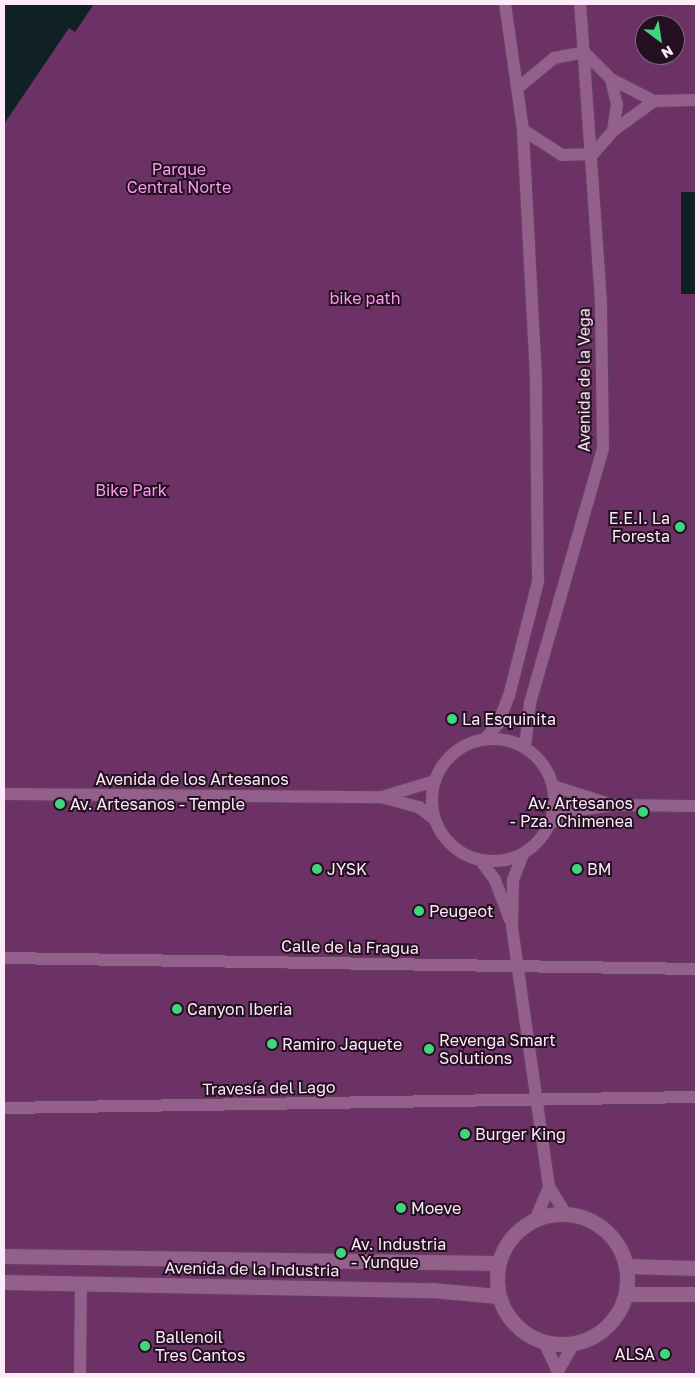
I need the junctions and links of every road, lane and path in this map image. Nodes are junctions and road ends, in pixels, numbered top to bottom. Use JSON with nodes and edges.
{"nodes":[{"id":1,"x":505,"y":4,"type":"edge"},
{"id":2,"x":580,"y":4,"type":"edge"},
{"id":3,"x":584,"y":52,"type":"junction"},
{"id":4,"x":611,"y":79,"type":"junction"},
{"id":5,"x":519,"y":88,"type":"junction"},
{"id":6,"x":696,"y":100,"type":"edge"},
{"id":7,"x":654,"y":101,"type":"junction"},
{"id":8,"x":522,"y":130,"type":"junction"},
{"id":9,"x":612,"y":131,"type":"junction"},
{"id":10,"x":592,"y":154,"type":"junction"},
{"id":11,"x":485,"y":739,"type":"junction"},
{"id":12,"x":525,"y":747,"type":"junction"},
{"id":13,"x":435,"y":781,"type":"junction"},
{"id":14,"x":554,"y":786,"type":"junction"},
{"id":15,"x":4,"y":794,"type":"edge"},
{"id":16,"x":381,"y":797,"type":"junction"},
{"id":17,"x":614,"y":805,"type":"junction"},
{"id":18,"x":696,"y":806,"type":"edge"},
{"id":19,"x":434,"y":818,"type":"junction"},
{"id":20,"x":550,"y":824,"type":"junction"},
{"id":21,"x":523,"y":854,"type":"junction"},
{"id":22,"x":480,"y":860,"type":"junction"},
{"id":23,"x":512,"y":927,"type":"junction"},
{"id":24,"x":4,"y":958,"type":"edge"},
{"id":25,"x":519,"y":967,"type":"junction"},
{"id":26,"x":696,"y":969,"type":"edge"},
{"id":27,"x":535,"y":1097,"type":"junction"},
{"id":28,"x":696,"y":1097,"type":"edge"},
{"id":29,"x":4,"y":1108,"type":"edge"},
{"id":30,"x":549,"y":1187,"type":"junction"},
{"id":31,"x":566,"y":1213,"type":"junction"},
{"id":32,"x":536,"y":1218,"type":"junction"},
{"id":33,"x":4,"y":1256,"type":"edge"},
{"id":34,"x":498,"y":1263,"type":"junction"},
{"id":35,"x":626,"y":1266,"type":"junction"},
{"id":36,"x":696,"y":1268,"type":"edge"},
{"id":37,"x":4,"y":1282,"type":"edge"},
{"id":38,"x":81,"y":1283,"type":"junction"},
{"id":39,"x":626,"y":1294,"type":"junction"},
{"id":40,"x":696,"y":1294,"type":"edge"},
{"id":41,"x":498,"y":1296,"type":"junction"},
{"id":42,"x":544,"y":1342,"type":"junction"},
{"id":43,"x":574,"y":1343,"type":"junction"},
{"id":44,"x":559,"y":1372,"type":"edge"},
{"id":45,"x":80,"y":1374,"type":"edge"}],
"edges":[{"from":1,"to":5,"type":"street"},
{"from":2,"to":3,"type":"street","name":"Avenida de la Vega"},
{"from":3,"to":4,"type":"street"},
{"from":3,"to":5,"type":"street"},
{"from":3,"to":10,"type":"street","name":"Avenida de la Vega"},
{"from":4,"to":7,"type":"street"},
{"from":4,"to":9,"type":"street"},
{"from":5,"to":8,"type":"street"},
{"from":6,"to":7,"type":"street"},
{"from":7,"to":9,"type":"street"},
{"from":8,"to":10,"type":"street"},
{"from":8,"to":11,"type":"street"},
{"from":9,"to":10,"type":"street"},
{"from":10,"to":12,"type":"street","name":"Avenida de la Vega"},
{"from":11,"to":12,"type":"street"},
{"from":11,"to":13,"type":"street"},
{"from":12,"to":14,"type":"street"},
{"from":13,"to":16,"type":"street","name":"Avenida de los Artesanos"},
{"from":13,"to":19,"type":"street"},
{"from":14,"to":17,"type":"street"},
{"from":14,"to":20,"type":"street"},
{"from":15,"to":16,"type":"street","name":"Avenida de los Artesanos"},
{"from":16,"to":19,"type":"street","name":"Avenida de los Artesanos"},
{"from":17,"to":18,"type":"street"},
{"from":17,"to":20,"type":"street"},
{"from":19,"to":22,"type":"street"},
{"from":20,"to":21,"type":"street"},
{"from":21,"to":22,"type":"street"},
{"from":21,"to":23,"type":"street"},
{"from":22,"to":23,"type":"street"},
{"from":23,"to":25,"type":"street"},
{"from":24,"to":25,"type":"street","name":"Calle de la Fragua"},
{"from":25,"to":26,"type":"street","name":"Calle de la Fragua"},
{"from":25,"to":27,"type":"street"},
{"from":27,"to":28,"type":"street","name":"Travesía del Lago"},
{"from":27,"to":29,"type":"street","name":"Travesía del Lago"},
{"from":27,"to":30,"type":"street"},
{"from":30,"to":31,"type":"street"},
{"from":30,"to":32,"type":"street"},
{"from":31,"to":32,"type":"street"},
{"from":31,"to":35,"type":"street"},
{"from":32,"to":34,"type":"street"},
{"from":33,"to":34,"type":"street","name":"Avenida de la Industria"},
{"from":34,"to":41,"type":"street"},
{"from":35,"to":36,"type":"street"},
{"from":35,"to":39,"type":"street"},
{"from":37,"to":38,"type":"street","name":"Avenida de la Industria"},
{"from":38,"to":41,"type":"street","name":"Avenida de la Industria"},
{"from":38,"to":45,"type":"street"},
{"from":39,"to":40,"type":"street"},
{"from":39,"to":43,"type":"street"},
{"from":41,"to":42,"type":"street"},
{"from":42,"to":43,"type":"street"},
{"from":42,"to":44,"type":"street"},
{"from":43,"to":44,"type":"street"}]}
